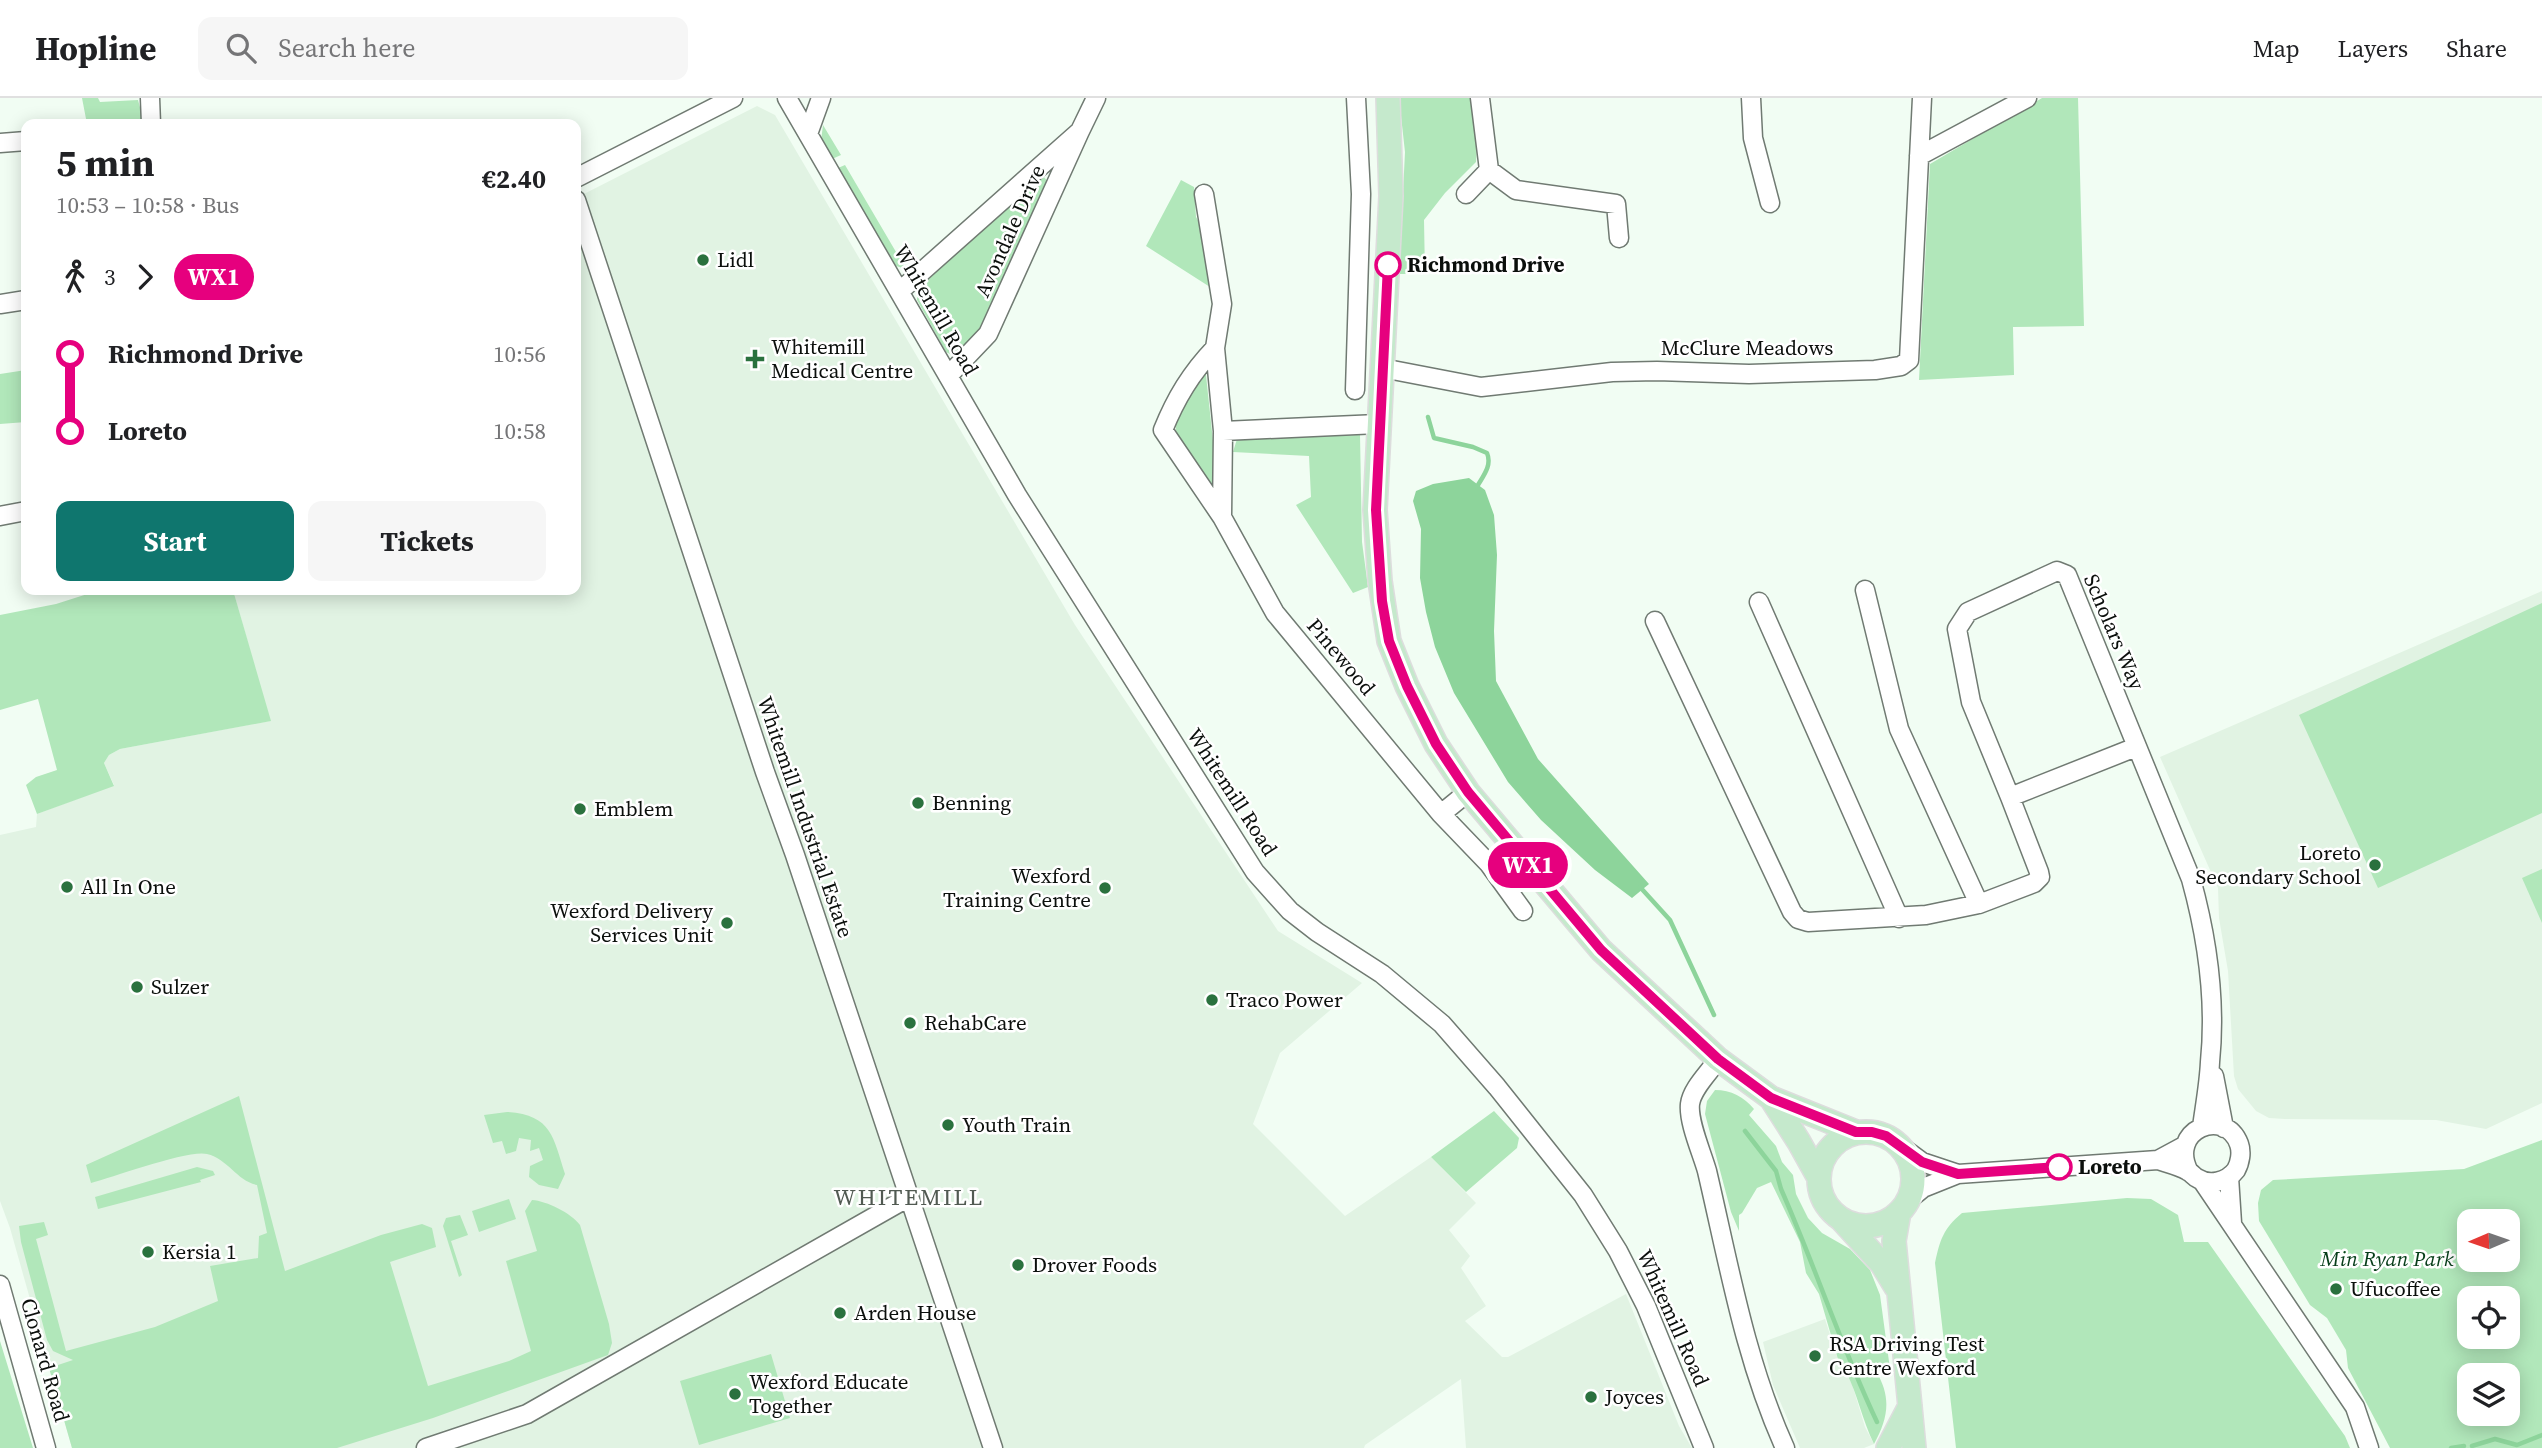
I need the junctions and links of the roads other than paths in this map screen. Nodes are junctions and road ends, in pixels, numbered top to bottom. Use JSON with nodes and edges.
{"nodes":[{"id":1,"x":150,"y":98,"type":"edge"},
{"id":2,"x":733,"y":98,"type":"edge"},
{"id":3,"x":787,"y":98,"type":"edge"},
{"id":4,"x":821,"y":98,"type":"edge"},
{"id":5,"x":1096,"y":98,"type":"edge"},
{"id":6,"x":1356,"y":98,"type":"edge"},
{"id":7,"x":1388,"y":98,"type":"edge"},
{"id":8,"x":1480,"y":98,"type":"edge"},
{"id":9,"x":1751,"y":98,"type":"edge"},
{"id":10,"x":1922,"y":98,"type":"edge"},
{"id":11,"x":2027,"y":98,"type":"edge"},
{"id":12,"x":151,"y":119,"type":"edge"},
{"id":13,"x":1080,"y":131,"type":"junction"},
{"id":14,"x":808,"y":134,"type":"junction"},
{"id":15,"x":21,"y":141,"type":"edge"},
{"id":16,"x":0,"y":143,"type":"edge"},
{"id":17,"x":1919,"y":156,"type":"junction"},
{"id":18,"x":1489,"y":170,"type":"junction"},
{"id":19,"x":581,"y":175,"type":"edge"},
{"id":20,"x":1204,"y":194,"type":"dead end"},
{"id":21,"x":1361,"y":194,"type":"junction"},
{"id":22,"x":1466,"y":194,"type":"dead end"},
{"id":23,"x":1391,"y":196,"type":"junction"},
{"id":24,"x":1770,"y":203,"type":"dead end"},
{"id":25,"x":581,"y":215,"type":"edge"},
{"id":26,"x":1619,"y":238,"type":"dead end"},
{"id":27,"x":900,"y":291,"type":"junction"},
{"id":28,"x":21,"y":301,"type":"edge"},
{"id":29,"x":0,"y":304,"type":"edge"},
{"id":30,"x":1215,"y":348,"type":"junction"},
{"id":31,"x":1382,"y":368,"type":"junction"},
{"id":32,"x":948,"y":376,"type":"junction"},
{"id":33,"x":1355,"y":390,"type":"dead end"},
{"id":34,"x":1378,"y":424,"type":"junction"},
{"id":35,"x":1223,"y":431,"type":"junction"},
{"id":36,"x":21,"y":511,"type":"edge"},
{"id":37,"x":0,"y":516,"type":"edge"},
{"id":38,"x":1222,"y":517,"type":"junction"},
{"id":39,"x":1865,"y":590,"type":"dead end"},
{"id":40,"x":1759,"y":602,"type":"dead end"},
{"id":41,"x":1655,"y":621,"type":"dead end"},
{"id":42,"x":2136,"y":747,"type":"junction"},
{"id":43,"x":1468,"y":792,"type":"junction"},
{"id":44,"x":2010,"y":797,"type":"junction"},
{"id":45,"x":1441,"y":814,"type":"junction"},
{"id":46,"x":1979,"y":904,"type":"junction"},
{"id":47,"x":1523,"y":911,"type":"dead end"},
{"id":48,"x":1899,"y":918,"type":"junction"},
{"id":49,"x":1718,"y":1059,"type":"junction"},
{"id":50,"x":2211,"y":1060,"type":"junction"},
{"id":51,"x":1771,"y":1098,"type":"junction"},
{"id":52,"x":2202,"y":1127,"type":"junction"},
{"id":53,"x":2224,"y":1128,"type":"junction"},
{"id":54,"x":1856,"y":1132,"type":"junction"},
{"id":55,"x":1899,"y":1146,"type":"junction"},
{"id":56,"x":2184,"y":1146,"type":"junction"},
{"id":57,"x":2158,"y":1160,"type":"junction"},
{"id":58,"x":1958,"y":1174,"type":"junction"},
{"id":59,"x":2196,"y":1177,"type":"junction"},
{"id":60,"x":2229,"y":1177,"type":"junction"},
{"id":61,"x":1819,"y":1178,"type":"junction"},
{"id":62,"x":909,"y":1196,"type":"junction"},
{"id":63,"x":1903,"y":1206,"type":"junction"},
{"id":64,"x":1841,"y":1219,"type":"junction"},
{"id":65,"x":2232,"y":1223,"type":"junction"},
{"id":66,"x":0,"y":1285,"type":"edge"},
{"id":67,"x":1898,"y":1289,"type":"junction"},
{"id":68,"x":1910,"y":1406,"type":"junction"},
{"id":69,"x":46,"y":1448,"type":"edge"},
{"id":70,"x":426,"y":1448,"type":"edge"},
{"id":71,"x":993,"y":1448,"type":"edge"},
{"id":72,"x":1704,"y":1448,"type":"edge"},
{"id":73,"x":1785,"y":1448,"type":"edge"},
{"id":74,"x":1888,"y":1448,"type":"edge"},
{"id":75,"x":1914,"y":1448,"type":"edge"},
{"id":76,"x":2369,"y":1448,"type":"edge"}],
"edges":[{"from":1,"to":12,"type":"street"},
{"from":2,"to":19,"type":"street"},
{"from":3,"to":14,"type":"street","name":"Whitemill Road"},
{"from":4,"to":14,"type":"street"},
{"from":5,"to":13,"type":"street","name":"Avondale Drive"},
{"from":6,"to":21,"type":"street"},
{"from":7,"to":23,"type":"main road"},
{"from":8,"to":18,"type":"street"},
{"from":9,"to":24,"type":"street"},
{"from":10,"to":17,"type":"street","name":"McClure Meadows"},
{"from":11,"to":17,"type":"street"},
{"from":13,"to":27,"type":"street","name":"Avondale Drive"},
{"from":13,"to":32,"type":"street","name":"Avondale Drive"},
{"from":14,"to":27,"type":"street","name":"Whitemill Road"},
{"from":15,"to":16,"type":"street"},
{"from":17,"to":31,"type":"street","name":"McClure Meadows"},
{"from":18,"to":22,"type":"street"},
{"from":18,"to":26,"type":"street"},
{"from":20,"to":30,"type":"street","name":"Pinewood"},
{"from":21,"to":23,"type":"street"},
{"from":21,"to":33,"type":"street"},
{"from":23,"to":31,"type":"main road"},
{"from":25,"to":62,"type":"street","name":"Whitemill Industrial Estate"},
{"from":27,"to":32,"type":"street","name":"Whitemill Road"},
{"from":28,"to":29,"type":"street"},
{"from":30,"to":35,"type":"street","name":"Pinewood"},
{"from":30,"to":38,"type":"street","name":"Pinewood"},
{"from":31,"to":34,"type":"main road"},
{"from":32,"to":72,"type":"street","name":"Whitemill Road"},
{"from":34,"to":35,"type":"street"},
{"from":34,"to":43,"type":"main road"},
{"from":35,"to":38,"type":"street","name":"Pinewood"},
{"from":36,"to":37,"type":"street"},
{"from":38,"to":45,"type":"street","name":"Pinewood"},
{"from":39,"to":46,"type":"street"},
{"from":40,"to":48,"type":"street"},
{"from":41,"to":48,"type":"street","name":"Scholars Way"},
{"from":42,"to":44,"type":"street"},
{"from":42,"to":44,"type":"street","name":"Scholars Way"},
{"from":42,"to":50,"type":"street"},
{"from":43,"to":45,"type":"street"},
{"from":43,"to":49,"type":"main road"},
{"from":44,"to":46,"type":"street","name":"Scholars Way"},
{"from":45,"to":47,"type":"street","name":"Pinewood"},
{"from":46,"to":48,"type":"street","name":"Scholars Way"},
{"from":49,"to":51,"type":"main road"},
{"from":49,"to":73,"type":"street"},
{"from":50,"to":52,"type":"street"},
{"from":50,"to":53,"type":"street"},
{"from":51,"to":54,"type":"main road"},
{"from":51,"to":61,"type":"main road"},
{"from":52,"to":53,"type":"street"},
{"from":52,"to":56,"type":"street"},
{"from":53,"to":60,"type":"street"},
{"from":54,"to":55,"type":"main road"},
{"from":54,"to":61,"type":"main road"},
{"from":55,"to":58,"type":"street"},
{"from":55,"to":63,"type":"main road"},
{"from":56,"to":57,"type":"street"},
{"from":56,"to":59,"type":"street"},
{"from":57,"to":58,"type":"street"},
{"from":57,"to":59,"type":"street"},
{"from":58,"to":63,"type":"street"},
{"from":59,"to":60,"type":"street"},
{"from":59,"to":65,"type":"street"},
{"from":60,"to":65,"type":"street"},
{"from":61,"to":64,"type":"main road"},
{"from":62,"to":70,"type":"street"},
{"from":62,"to":71,"type":"street","name":"Whitemill Industrial Estate"},
{"from":63,"to":64,"type":"main road"},
{"from":63,"to":67,"type":"main road"},
{"from":64,"to":67,"type":"main road"},
{"from":65,"to":76,"type":"street"},
{"from":66,"to":69,"type":"street","name":"Clonard Road"},
{"from":67,"to":68,"type":"main road"},
{"from":68,"to":74,"type":"main road"},
{"from":68,"to":75,"type":"main road"}]}
